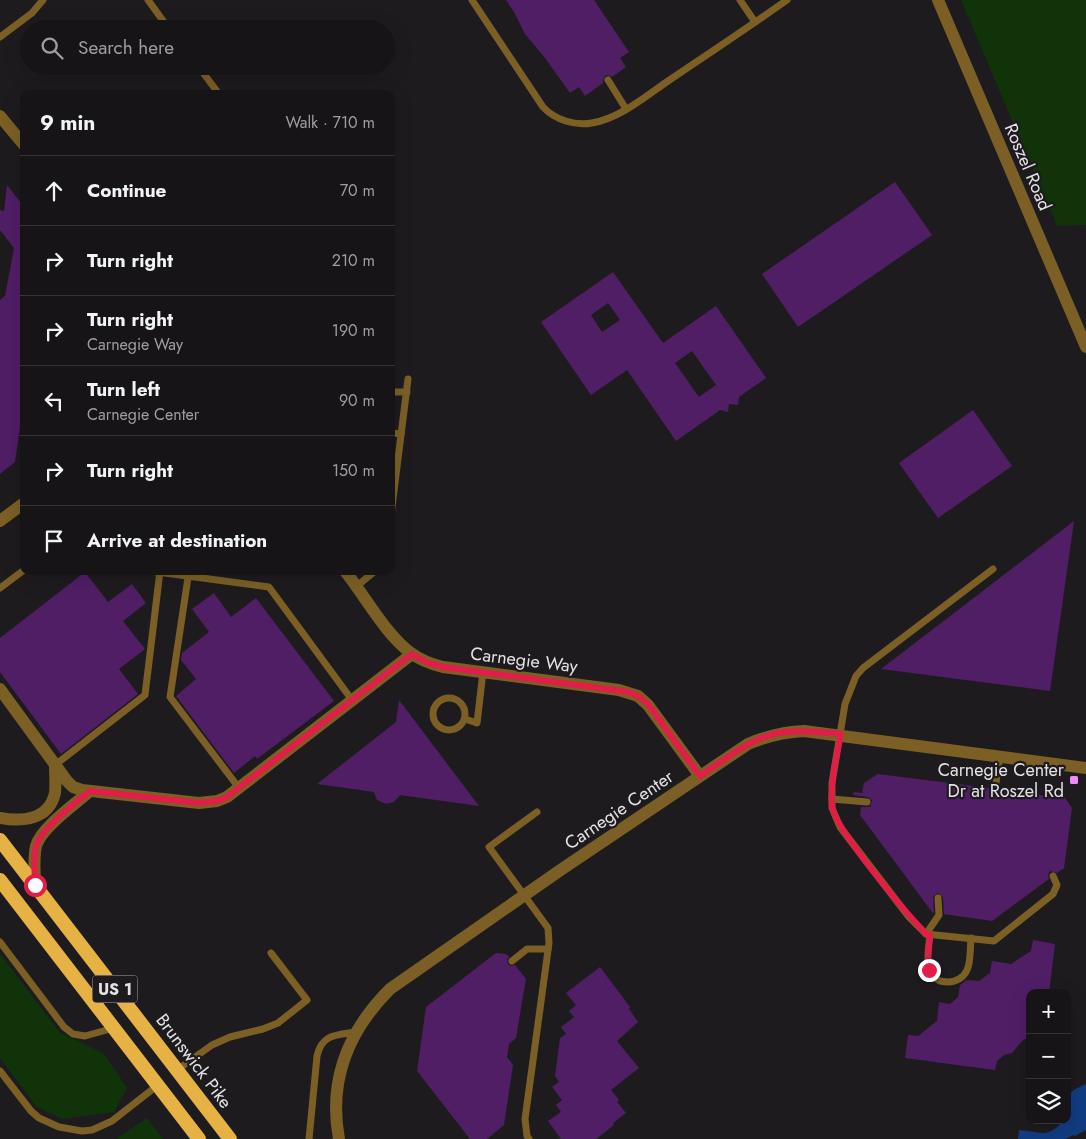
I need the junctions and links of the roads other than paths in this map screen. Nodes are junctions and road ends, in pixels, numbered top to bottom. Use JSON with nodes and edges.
{"nodes":[{"id":1,"x":43,"y":0,"type":"edge"},
{"id":2,"x":148,"y":0,"type":"edge"},
{"id":3,"x":472,"y":0,"type":"edge"},
{"id":4,"x":740,"y":0,"type":"edge"},
{"id":5,"x":787,"y":0,"type":"edge"},
{"id":6,"x":938,"y":0,"type":"edge"},
{"id":7,"x":23,"y":20,"type":"edge"},
{"id":8,"x":162,"y":20,"type":"edge"},
{"id":9,"x":20,"y":22,"type":"edge"},
{"id":10,"x":755,"y":22,"type":"junction"},
{"id":11,"x":0,"y":37,"type":"edge"},
{"id":12,"x":205,"y":75,"type":"edge"},
{"id":13,"x":608,"y":80,"type":"dead end"},
{"id":14,"x":216,"y":90,"type":"edge"},
{"id":15,"x":626,"y":109,"type":"junction"},
{"id":16,"x":0,"y":116,"type":"edge"},
{"id":17,"x":20,"y":140,"type":"edge"},
{"id":18,"x":1086,"y":347,"type":"edge"},
{"id":19,"x":408,"y":379,"type":"dead end"},
{"id":20,"x":395,"y":392,"type":"edge"},
{"id":21,"x":407,"y":392,"type":"junction"},
{"id":22,"x":395,"y":433,"type":"edge"},
{"id":23,"x":401,"y":434,"type":"junction"},
{"id":24,"x":395,"y":483,"type":"edge"},
{"id":25,"x":20,"y":506,"type":"edge"},
{"id":26,"x":0,"y":521,"type":"edge"},
{"id":27,"x":993,"y":568,"type":"dead end"},
{"id":28,"x":20,"y":573,"type":"edge"},
{"id":29,"x":160,"y":575,"type":"edge"},
{"id":30,"x":188,"y":575,"type":"edge"},
{"id":31,"x":194,"y":575,"type":"edge"},
{"id":32,"x":349,"y":575,"type":"edge"},
{"id":33,"x":370,"y":575,"type":"edge"},
{"id":34,"x":357,"y":586,"type":"junction"},
{"id":35,"x":0,"y":588,"type":"edge"},
{"id":36,"x":412,"y":654,"type":"junction"},
{"id":37,"x":483,"y":672,"type":"junction"},
{"id":38,"x":0,"y":690,"type":"edge"},
{"id":39,"x":352,"y":700,"type":"junction"},
{"id":40,"x":465,"y":719,"type":"junction"},
{"id":41,"x":841,"y":734,"type":"junction"},
{"id":42,"x":1000,"y":756,"type":"junction"},
{"id":43,"x":55,"y":765,"type":"junction"},
{"id":44,"x":1086,"y":768,"type":"edge"},
{"id":45,"x":700,"y":776,"type":"junction"},
{"id":46,"x":239,"y":788,"type":"junction"},
{"id":47,"x":996,"y":789,"type":"dead end"},
{"id":48,"x":90,"y":791,"type":"junction"},
{"id":49,"x":832,"y":799,"type":"junction"},
{"id":50,"x":867,"y":802,"type":"dead end"},
{"id":51,"x":537,"y":812,"type":"dead end"},
{"id":52,"x":0,"y":818,"type":"edge"},
{"id":53,"x":0,"y":840,"type":"edge"},
{"id":54,"x":1052,"y":876,"type":"dead end"},
{"id":55,"x":0,"y":880,"type":"edge"},
{"id":56,"x":35,"y":885,"type":"junction"},
{"id":57,"x":525,"y":895,"type":"junction"},
{"id":58,"x":938,"y":898,"type":"dead end"},
{"id":59,"x":928,"y":935,"type":"junction"},
{"id":60,"x":971,"y":938,"type":"junction"},
{"id":61,"x":0,"y":942,"type":"edge"},
{"id":62,"x":548,"y":949,"type":"junction"},
{"id":63,"x":271,"y":953,"type":"dead end"},
{"id":64,"x":512,"y":961,"type":"dead end"},
{"id":65,"x":114,"y":1028,"type":"junction"},
{"id":66,"x":356,"y":1032,"type":"junction"},
{"id":67,"x":177,"y":1070,"type":"junction"},
{"id":68,"x":0,"y":1071,"type":"edge"},
{"id":69,"x":158,"y":1085,"type":"junction"},
{"id":70,"x":199,"y":1139,"type":"edge"},
{"id":71,"x":230,"y":1139,"type":"edge"},
{"id":72,"x":309,"y":1139,"type":"edge"},
{"id":73,"x":339,"y":1139,"type":"edge"},
{"id":74,"x":529,"y":1139,"type":"edge"}],
"edges":[{"from":1,"to":7,"type":"lane"},
{"from":2,"to":8,"type":"lane"},
{"from":3,"to":15,"type":"lane"},
{"from":4,"to":10,"type":"lane"},
{"from":5,"to":10,"type":"lane"},
{"from":6,"to":18,"type":"street","name":"Roszel Road"},
{"from":9,"to":11,"type":"lane"},
{"from":10,"to":15,"type":"lane"},
{"from":12,"to":14,"type":"lane"},
{"from":13,"to":15,"type":"lane"},
{"from":16,"to":17,"type":"street"},
{"from":19,"to":21,"type":"lane"},
{"from":20,"to":21,"type":"lane"},
{"from":21,"to":23,"type":"lane"},
{"from":22,"to":23,"type":"lane"},
{"from":23,"to":24,"type":"lane"},
{"from":25,"to":26,"type":"street"},
{"from":27,"to":41,"type":"lane"},
{"from":28,"to":35,"type":"lane"},
{"from":29,"to":43,"type":"lane"},
{"from":30,"to":46,"type":"lane"},
{"from":31,"to":39,"type":"lane"},
{"from":32,"to":34,"type":"street","name":"Carnegie Way"},
{"from":33,"to":34,"type":"lane"},
{"from":34,"to":36,"type":"street","name":"Carnegie Way"},
{"from":36,"to":37,"type":"street","name":"Carnegie Way"},
{"from":36,"to":39,"type":"street"},
{"from":37,"to":40,"type":"lane"},
{"from":37,"to":45,"type":"street","name":"Carnegie Way"},
{"from":38,"to":43,"type":"street"},
{"from":39,"to":46,"type":"street"},
{"from":40,"to":40,"type":"lane"},
{"from":41,"to":42,"type":"street","name":"Carnegie Center"},
{"from":41,"to":45,"type":"street","name":"Carnegie Center"},
{"from":41,"to":49,"type":"lane"},
{"from":42,"to":44,"type":"street","name":"Carnegie Center"},
{"from":42,"to":47,"type":"lane"},
{"from":43,"to":48,"type":"street"},
{"from":43,"to":52,"type":"street"},
{"from":45,"to":57,"type":"street","name":"Carnegie Center"},
{"from":46,"to":48,"type":"street"},
{"from":48,"to":56,"type":"street"},
{"from":49,"to":50,"type":"lane"},
{"from":49,"to":59,"type":"lane"},
{"from":51,"to":57,"type":"lane"},
{"from":53,"to":56,"type":"highway","name":"Brunswick Pike","number":"US 1"},
{"from":54,"to":60,"type":"lane"},
{"from":55,"to":65,"type":"highway","number":"US 1"},
{"from":56,"to":67,"type":"highway","name":"Brunswick Pike","number":"US 1"},
{"from":57,"to":62,"type":"lane"},
{"from":57,"to":66,"type":"street","name":"Carnegie Center"},
{"from":58,"to":59,"type":"lane"},
{"from":59,"to":60,"type":"lane"},
{"from":59,"to":60,"type":"lane"},
{"from":61,"to":65,"type":"lane"},
{"from":62,"to":64,"type":"lane"},
{"from":62,"to":74,"type":"lane"},
{"from":63,"to":67,"type":"lane"},
{"from":65,"to":69,"type":"highway","number":"US 1"},
{"from":66,"to":72,"type":"lane"},
{"from":66,"to":73,"type":"street","name":"Carnegie Center"},
{"from":67,"to":71,"type":"highway","name":"Brunswick Pike","number":"US 1"},
{"from":68,"to":69,"type":"lane"},
{"from":69,"to":70,"type":"highway","number":"US 1"}]}
